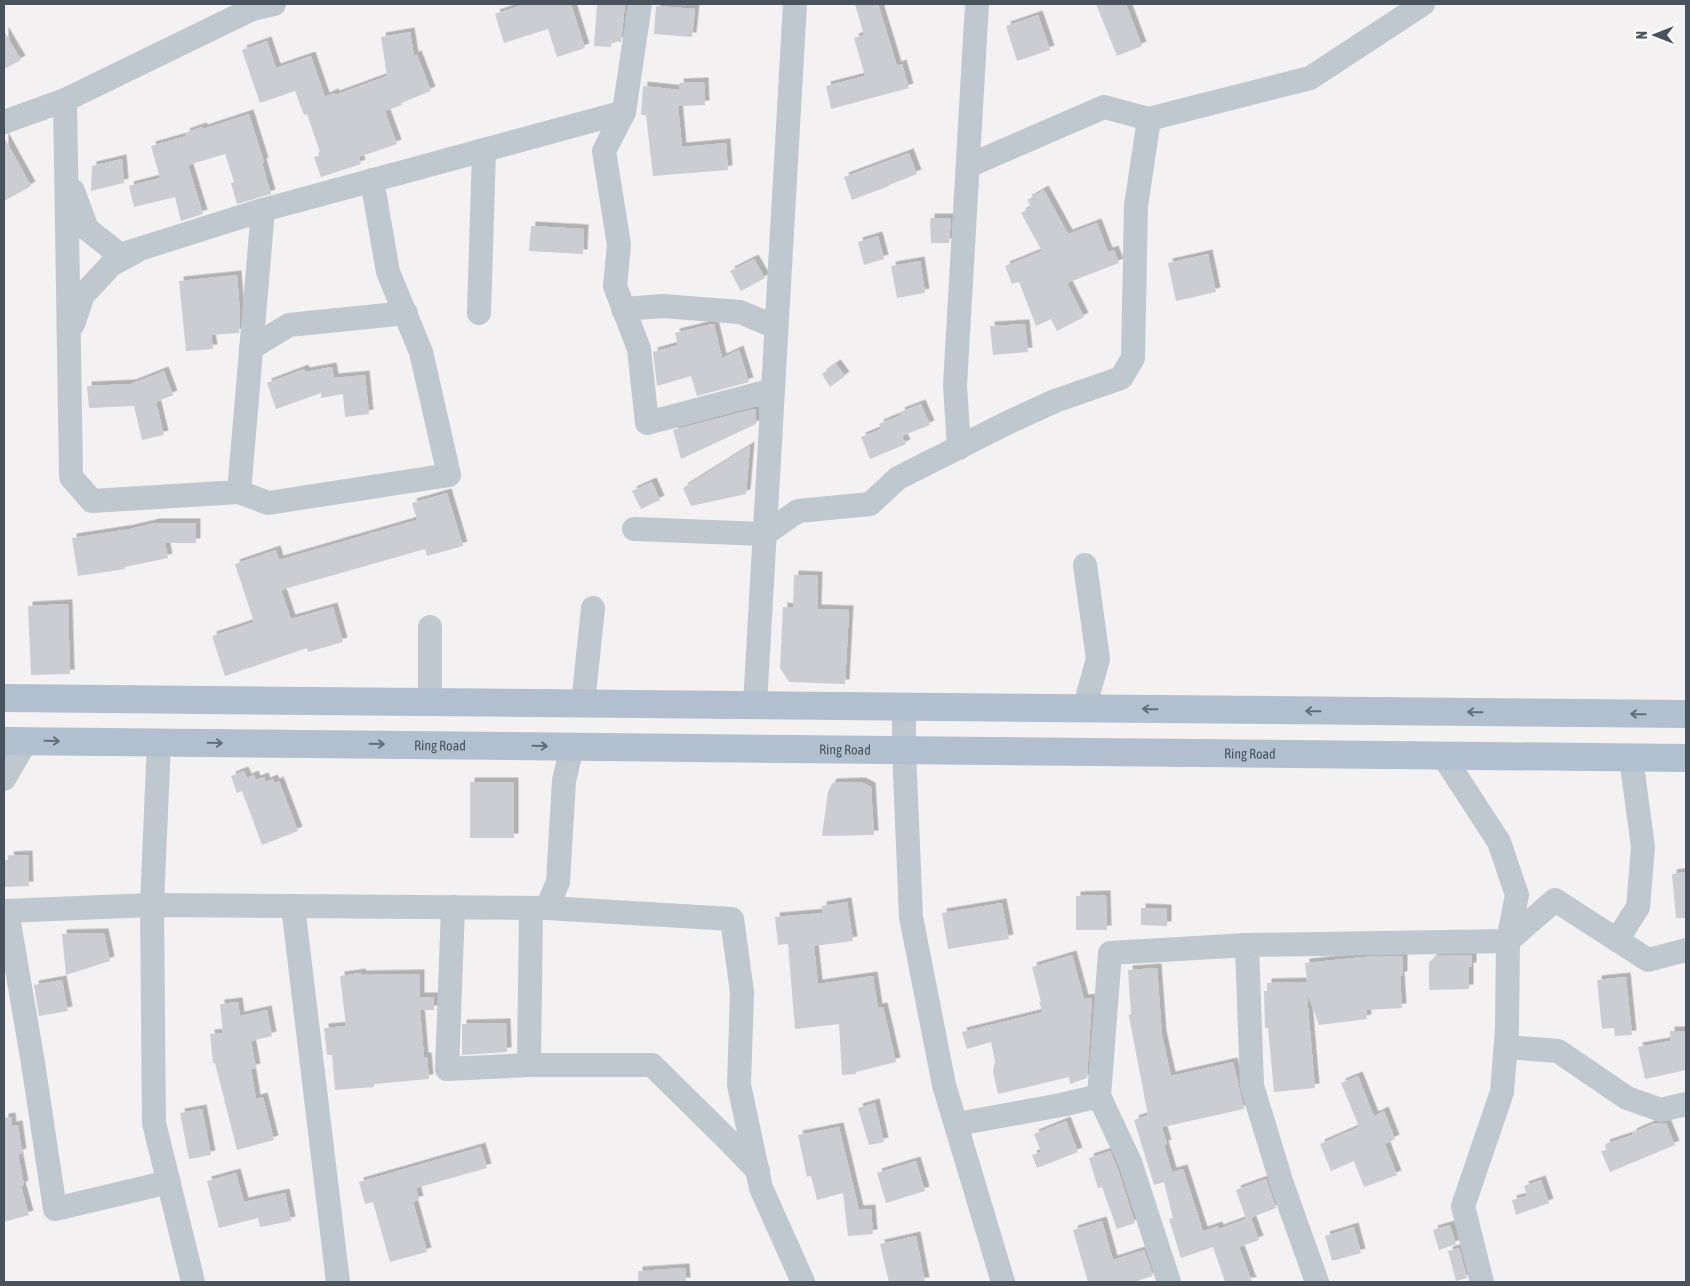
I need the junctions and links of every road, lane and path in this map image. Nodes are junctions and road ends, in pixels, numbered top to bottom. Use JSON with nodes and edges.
{"nodes":[{"id":1,"x":274,"y":4,"type":"edge"},
{"id":2,"x":640,"y":4,"type":"edge"},
{"id":3,"x":794,"y":4,"type":"edge"},
{"id":4,"x":1423,"y":4,"type":"edge"},
{"id":5,"x":982,"y":6,"type":"edge"},
{"id":6,"x":65,"y":100,"type":"junction"},
{"id":7,"x":624,"y":112,"type":"junction"},
{"id":8,"x":1149,"y":119,"type":"junction"},
{"id":9,"x":4,"y":122,"type":"edge"},
{"id":10,"x":484,"y":150,"type":"junction"},
{"id":11,"x":968,"y":166,"type":"junction"},
{"id":12,"x":66,"y":172,"type":"junction"},
{"id":13,"x":372,"y":180,"type":"junction"},
{"id":14,"x":263,"y":210,"type":"junction"},
{"id":15,"x":140,"y":249,"type":"junction"},
{"id":16,"x":623,"y":309,"type":"junction"},
{"id":17,"x":406,"y":313,"type":"junction"},
{"id":18,"x":479,"y":313,"type":"dead end"},
{"id":19,"x":776,"y":327,"type":"junction"},
{"id":20,"x":69,"y":337,"type":"junction"},
{"id":21,"x":251,"y":348,"type":"junction"},
{"id":22,"x":773,"y":390,"type":"junction"},
{"id":23,"x":959,"y":448,"type":"junction"},
{"id":24,"x":239,"y":492,"type":"junction"},
{"id":25,"x":634,"y":529,"type":"dead end"},
{"id":26,"x":764,"y":534,"type":"junction"},
{"id":27,"x":1085,"y":566,"type":"dead end"},
{"id":28,"x":593,"y":608,"type":"dead end"},
{"id":29,"x":430,"y":628,"type":"dead end"},
{"id":30,"x":4,"y":698,"type":"edge"},
{"id":31,"x":437,"y":702,"type":"junction"},
{"id":32,"x":583,"y":704,"type":"junction"},
{"id":33,"x":755,"y":705,"type":"junction"},
{"id":34,"x":904,"y":707,"type":"junction"},
{"id":35,"x":1084,"y":709,"type":"junction"},
{"id":36,"x":1686,"y":714,"type":"edge"},
{"id":37,"x":15,"y":741,"type":"edge"},
{"id":38,"x":159,"y":742,"type":"junction"},
{"id":39,"x":441,"y":745,"type":"junction"},
{"id":40,"x":572,"y":746,"type":"junction"},
{"id":41,"x":904,"y":750,"type":"junction"},
{"id":42,"x":1443,"y":756,"type":"junction"},
{"id":43,"x":1631,"y":758,"type":"junction"},
{"id":44,"x":1686,"y":758,"type":"edge"},
{"id":45,"x":4,"y":779,"type":"edge"},
{"id":46,"x":152,"y":905,"type":"junction"},
{"id":47,"x":293,"y":906,"type":"junction"},
{"id":48,"x":453,"y":907,"type":"junction"},
{"id":49,"x":539,"y":908,"type":"junction"},
{"id":50,"x":5,"y":911,"type":"edge"},
{"id":51,"x":1617,"y":940,"type":"junction"},
{"id":52,"x":1508,"y":941,"type":"junction"},
{"id":53,"x":1246,"y":945,"type":"junction"},
{"id":54,"x":1686,"y":950,"type":"edge"},
{"id":55,"x":1506,"y":1047,"type":"junction"},
{"id":56,"x":529,"y":1065,"type":"junction"},
{"id":57,"x":1099,"y":1096,"type":"junction"},
{"id":58,"x":1686,"y":1104,"type":"edge"},
{"id":59,"x":957,"y":1124,"type":"junction"},
{"id":60,"x":758,"y":1171,"type":"junction"},
{"id":61,"x":169,"y":1182,"type":"junction"},
{"id":62,"x":193,"y":1282,"type":"edge"},
{"id":63,"x":338,"y":1282,"type":"edge"},
{"id":64,"x":803,"y":1282,"type":"edge"},
{"id":65,"x":1003,"y":1282,"type":"edge"},
{"id":66,"x":1169,"y":1282,"type":"edge"},
{"id":67,"x":1317,"y":1282,"type":"edge"},
{"id":68,"x":1482,"y":1282,"type":"edge"}],
"edges":[{"from":1,"to":6,"type":"street"},
{"from":2,"to":7,"type":"street"},
{"from":3,"to":19,"type":"street"},
{"from":4,"to":8,"type":"street"},
{"from":5,"to":11,"type":"street"},
{"from":6,"to":9,"type":"street"},
{"from":6,"to":12,"type":"street"},
{"from":7,"to":10,"type":"street"},
{"from":7,"to":16,"type":"street"},
{"from":8,"to":11,"type":"street"},
{"from":8,"to":23,"type":"street"},
{"from":10,"to":13,"type":"street"},
{"from":10,"to":18,"type":"street"},
{"from":11,"to":23,"type":"street"},
{"from":12,"to":15,"type":"street"},
{"from":12,"to":20,"type":"street"},
{"from":13,"to":14,"type":"street"},
{"from":13,"to":17,"type":"street"},
{"from":14,"to":15,"type":"street"},
{"from":14,"to":21,"type":"street"},
{"from":15,"to":20,"type":"street"},
{"from":16,"to":19,"type":"street"},
{"from":16,"to":22,"type":"street"},
{"from":17,"to":21,"type":"street"},
{"from":17,"to":24,"type":"street"},
{"from":19,"to":22,"type":"street"},
{"from":20,"to":24,"type":"street"},
{"from":21,"to":24,"type":"street"},
{"from":22,"to":26,"type":"street"},
{"from":23,"to":26,"type":"street"},
{"from":25,"to":26,"type":"street"},
{"from":26,"to":33,"type":"street"},
{"from":27,"to":35,"type":"street"},
{"from":28,"to":32,"type":"street"},
{"from":29,"to":31,"type":"street"},
{"from":30,"to":31,"type":"main road"},
{"from":31,"to":32,"type":"main road"},
{"from":31,"to":39,"type":"main road"},
{"from":32,"to":33,"type":"main road"},
{"from":33,"to":34,"type":"main road"},
{"from":34,"to":35,"type":"main road"},
{"from":34,"to":41,"type":"street"},
{"from":36,"to":35,"type":"main road","one_way":true},
{"from":37,"to":38,"type":"main road","name":"Ring Road","one_way":true},
{"from":37,"to":45,"type":"street"},
{"from":38,"to":39,"type":"main road","name":"Ring Road","one_way":true},
{"from":38,"to":46,"type":"street"},
{"from":39,"to":40,"type":"main road","name":"Ring Road","one_way":true},
{"from":40,"to":41,"type":"main road","name":"Ring Road"},
{"from":40,"to":49,"type":"street"},
{"from":41,"to":42,"type":"main road","name":"Ring Road"},
{"from":41,"to":59,"type":"street"},
{"from":42,"to":43,"type":"main road","name":"Ring Road"},
{"from":42,"to":52,"type":"street"},
{"from":43,"to":44,"type":"main road","name":"Ring Road"},
{"from":43,"to":51,"type":"street"},
{"from":46,"to":47,"type":"street"},
{"from":46,"to":50,"type":"street"},
{"from":46,"to":61,"type":"street"},
{"from":47,"to":48,"type":"street"},
{"from":47,"to":63,"type":"street"},
{"from":48,"to":49,"type":"street"},
{"from":48,"to":56,"type":"street"},
{"from":49,"to":56,"type":"street"},
{"from":49,"to":60,"type":"street"},
{"from":50,"to":61,"type":"street"},
{"from":51,"to":52,"type":"street"},
{"from":51,"to":54,"type":"street"},
{"from":52,"to":53,"type":"street"},
{"from":52,"to":55,"type":"street"},
{"from":53,"to":57,"type":"street"},
{"from":53,"to":67,"type":"street"},
{"from":55,"to":58,"type":"street"},
{"from":55,"to":68,"type":"street"},
{"from":56,"to":60,"type":"street"},
{"from":57,"to":59,"type":"street"},
{"from":57,"to":66,"type":"street"},
{"from":59,"to":65,"type":"street"},
{"from":60,"to":64,"type":"street"},
{"from":61,"to":62,"type":"street"}]}
